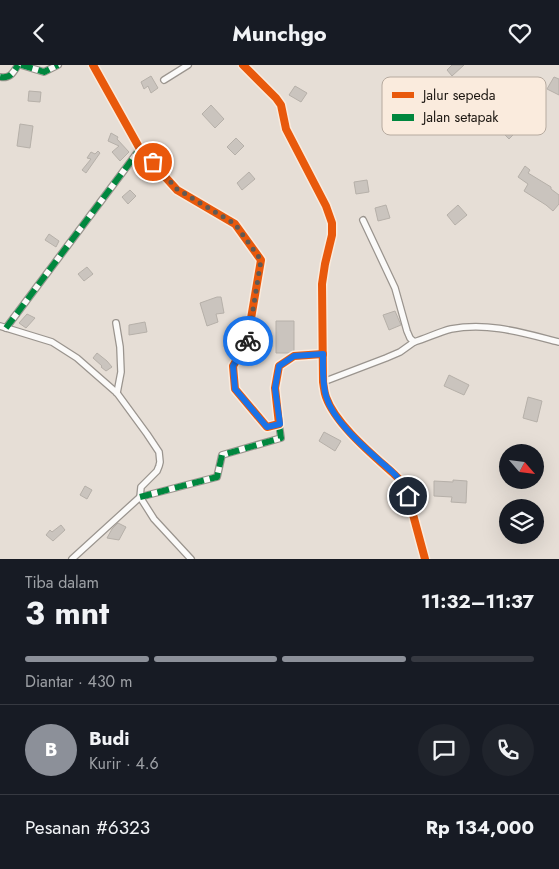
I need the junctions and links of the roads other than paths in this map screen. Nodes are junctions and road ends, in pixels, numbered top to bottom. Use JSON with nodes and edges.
{"nodes":[{"id":1,"x":19,"y":65,"type":"edge"},
{"id":2,"x":58,"y":65,"type":"edge"},
{"id":3,"x":93,"y":65,"type":"edge"},
{"id":4,"x":188,"y":65,"type":"edge"},
{"id":5,"x":243,"y":65,"type":"edge"},
{"id":6,"x":0,"y":77,"type":"edge"},
{"id":7,"x":164,"y":80,"type":"dead end"},
{"id":8,"x":140,"y":149,"type":"junction"},
{"id":9,"x":363,"y":220,"type":"dead end"},
{"id":10,"x":116,"y":323,"type":"dead end"},
{"id":11,"x":3,"y":327,"type":"edge"},
{"id":12,"x":414,"y":342,"type":"junction"},
{"id":13,"x":559,"y":342,"type":"edge"},
{"id":14,"x":323,"y":354,"type":"junction"},
{"id":15,"x":323,"y":382,"type":"junction"},
{"id":16,"x":117,"y":393,"type":"junction"},
{"id":17,"x":280,"y":424,"type":"junction"},
{"id":18,"x":140,"y":497,"type":"junction"},
{"id":19,"x":72,"y":559,"type":"edge"},
{"id":20,"x":191,"y":559,"type":"edge"},
{"id":21,"x":425,"y":559,"type":"edge"}],
"edges":[{"from":1,"to":2,"type":"street"},
{"from":1,"to":6,"type":"street"},
{"from":3,"to":8,"type":"street"},
{"from":4,"to":7,"type":"street"},
{"from":5,"to":14,"type":"street"},
{"from":8,"to":11,"type":"street"},
{"from":8,"to":17,"type":"street"},
{"from":9,"to":12,"type":"street"},
{"from":10,"to":16,"type":"street"},
{"from":11,"to":16,"type":"street"},
{"from":12,"to":13,"type":"street"},
{"from":12,"to":15,"type":"street"},
{"from":14,"to":15,"type":"street"},
{"from":14,"to":17,"type":"street"},
{"from":15,"to":21,"type":"street"},
{"from":16,"to":18,"type":"street"},
{"from":17,"to":18,"type":"street"},
{"from":18,"to":19,"type":"street"},
{"from":18,"to":20,"type":"street"}]}
